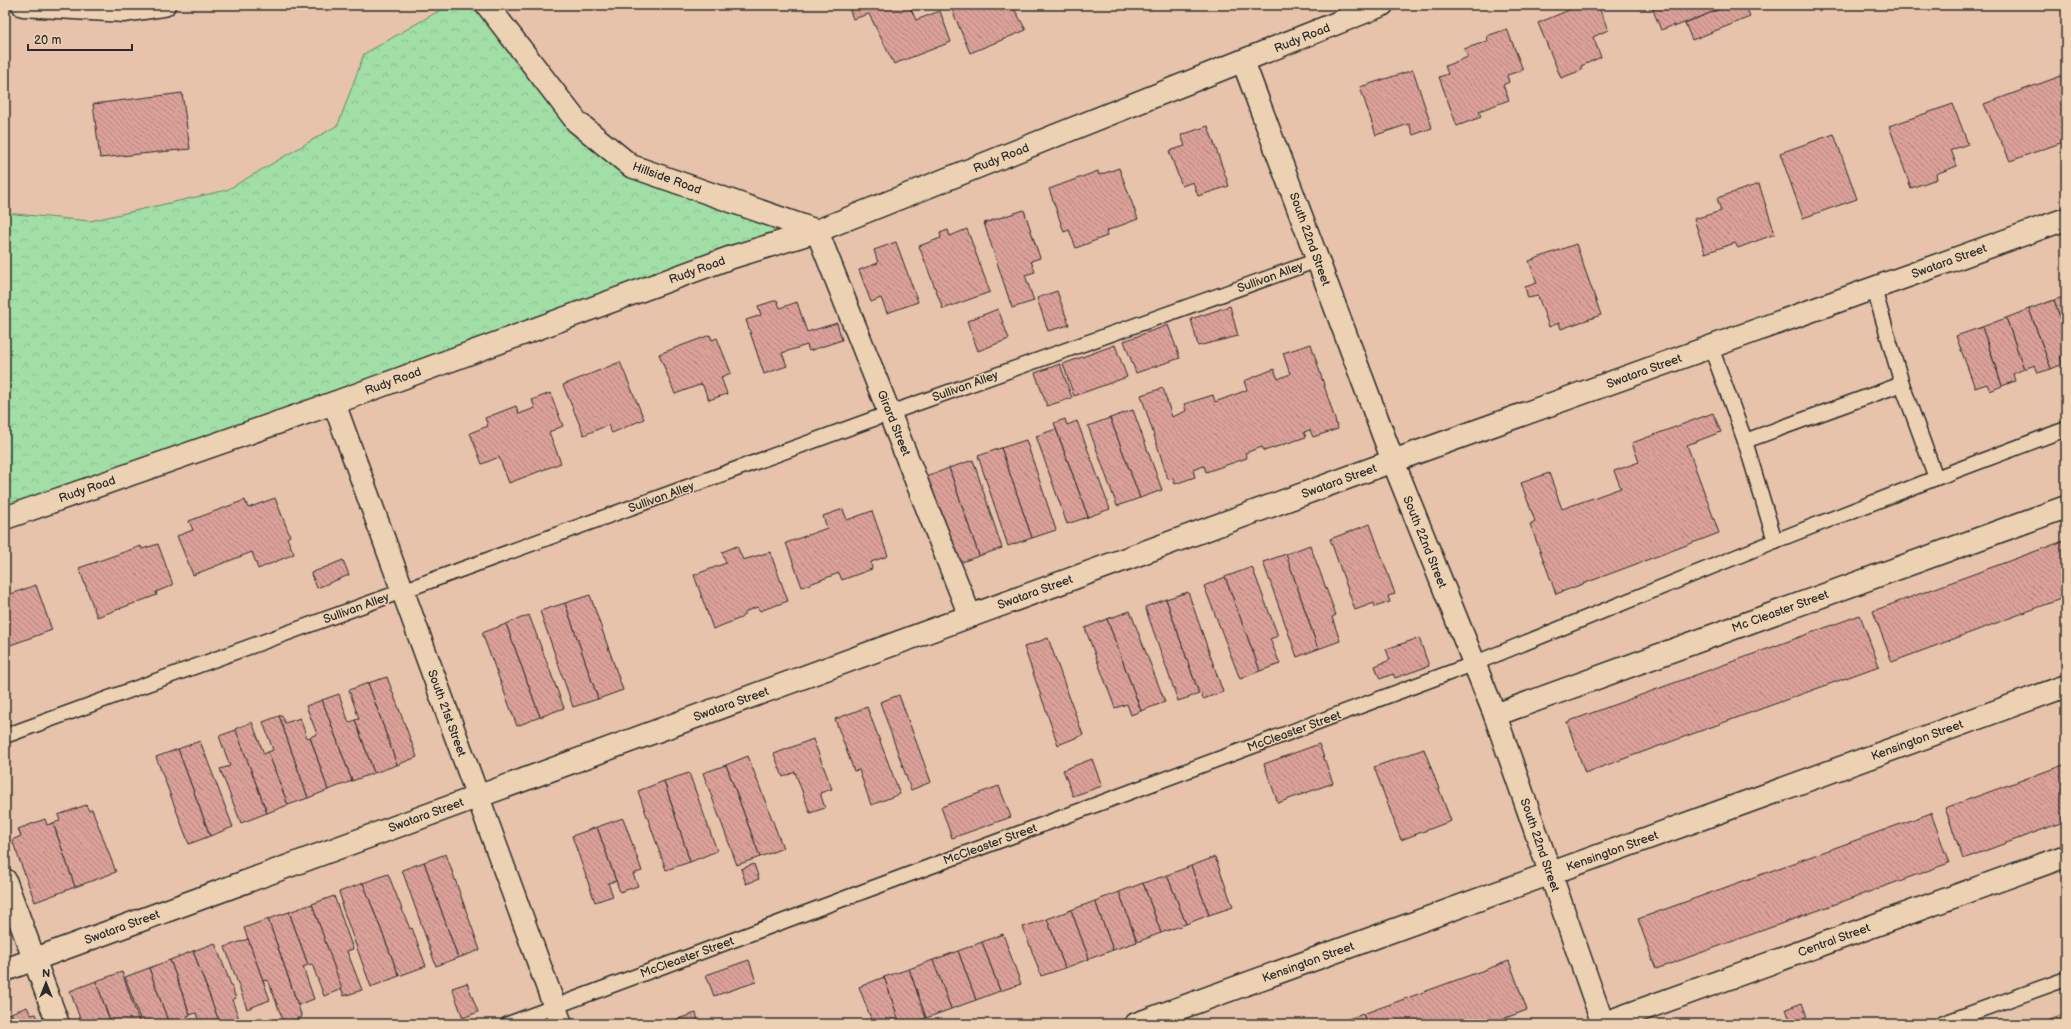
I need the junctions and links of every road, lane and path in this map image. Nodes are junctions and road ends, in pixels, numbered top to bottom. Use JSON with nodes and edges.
{"nodes":[{"id":1,"x":23,"y":5,"type":"edge"},
{"id":2,"x":164,"y":5,"type":"edge"},
{"id":3,"x":487,"y":5,"type":"edge"},
{"id":4,"x":1382,"y":5,"type":"edge"},
{"id":5,"x":1243,"y":62,"type":"junction"},
{"id":6,"x":2066,"y":219,"type":"edge"},
{"id":7,"x":817,"y":231,"type":"junction"},
{"id":8,"x":1318,"y":260,"type":"junction"},
{"id":9,"x":1874,"y":289,"type":"junction"},
{"id":10,"x":1711,"y":347,"type":"junction"},
{"id":11,"x":1902,"y":384,"type":"junction"},
{"id":12,"x":334,"y":403,"type":"junction"},
{"id":13,"x":890,"y":413,"type":"junction"},
{"id":14,"x":2066,"y":429,"type":"edge"},
{"id":15,"x":1745,"y":441,"type":"junction"},
{"id":16,"x":1393,"y":461,"type":"junction"},
{"id":17,"x":1936,"y":478,"type":"junction"},
{"id":18,"x":2066,"y":507,"type":"edge"},
{"id":19,"x":5,"y":518,"type":"edge"},
{"id":20,"x":1775,"y":541,"type":"junction"},
{"id":21,"x":403,"y":591,"type":"junction"},
{"id":22,"x":970,"y":616,"type":"junction"},
{"id":23,"x":1473,"y":664,"type":"junction"},
{"id":24,"x":2066,"y":686,"type":"edge"},
{"id":25,"x":1495,"y":715,"type":"junction"},
{"id":26,"x":5,"y":736,"type":"edge"},
{"id":27,"x":478,"y":796,"type":"junction"},
{"id":28,"x":2066,"y":856,"type":"edge"},
{"id":29,"x":1550,"y":874,"type":"junction"},
{"id":30,"x":5,"y":880,"type":"edge"},
{"id":31,"x":34,"y":959,"type":"junction"},
{"id":32,"x":5,"y":970,"type":"edge"},
{"id":33,"x":2066,"y":978,"type":"edge"},
{"id":34,"x":558,"y":1015,"type":"edge"},
{"id":35,"x":58,"y":1024,"type":"edge"},
{"id":36,"x":508,"y":1024,"type":"edge"},
{"id":37,"x":1136,"y":1024,"type":"edge"},
{"id":38,"x":1603,"y":1024,"type":"edge"},
{"id":39,"x":1941,"y":1024,"type":"edge"}],
"edges":[{"from":1,"to":2,"type":"street"},
{"from":3,"to":7,"type":"street","name":"Hillside Road"},
{"from":4,"to":5,"type":"street","name":"Rudy Road"},
{"from":5,"to":7,"type":"street","name":"Rudy Road"},
{"from":5,"to":8,"type":"street","name":"South 22nd Street"},
{"from":6,"to":9,"type":"street","name":"Swatara Street"},
{"from":7,"to":12,"type":"street","name":"Rudy Road"},
{"from":7,"to":13,"type":"street","name":"Girard Street"},
{"from":8,"to":13,"type":"lane","name":"Sullivan Alley"},
{"from":8,"to":16,"type":"street","name":"South 22nd Street"},
{"from":9,"to":10,"type":"street","name":"Swatara Street"},
{"from":9,"to":11,"type":"lane"},
{"from":10,"to":15,"type":"lane"},
{"from":10,"to":16,"type":"street","name":"Swatara Street"},
{"from":11,"to":15,"type":"lane"},
{"from":11,"to":17,"type":"lane"},
{"from":12,"to":19,"type":"street","name":"Rudy Road"},
{"from":12,"to":21,"type":"street","name":"South 21st Street"},
{"from":13,"to":21,"type":"lane","name":"Sullivan Alley"},
{"from":13,"to":22,"type":"street","name":"Girard Street"},
{"from":14,"to":17,"type":"lane","name":"McCleaster Street"},
{"from":15,"to":20,"type":"lane"},
{"from":16,"to":22,"type":"street","name":"Swatara Street"},
{"from":16,"to":23,"type":"street","name":"South 22nd Street"},
{"from":17,"to":20,"type":"lane","name":"McCleaster Street"},
{"from":18,"to":25,"type":"street","name":"Mc Cleaster Street"},
{"from":20,"to":23,"type":"lane","name":"McCleaster Street"},
{"from":21,"to":26,"type":"lane","name":"Sullivan Alley"},
{"from":21,"to":27,"type":"street","name":"South 21st Street"},
{"from":22,"to":27,"type":"street","name":"Swatara Street"},
{"from":23,"to":25,"type":"street","name":"South 22nd Street"},
{"from":23,"to":34,"type":"lane","name":"McCleaster Street"},
{"from":24,"to":29,"type":"street","name":"Kensington Street"},
{"from":25,"to":29,"type":"street","name":"South 22nd Street"},
{"from":27,"to":31,"type":"street","name":"Swatara Street"},
{"from":27,"to":34,"type":"street","name":"South 21st Street"},
{"from":28,"to":38,"type":"street","name":"Central Street"},
{"from":29,"to":37,"type":"street","name":"Kensington Street"},
{"from":29,"to":38,"type":"street","name":"South 22nd Street"},
{"from":30,"to":31,"type":"street"},
{"from":31,"to":32,"type":"street","name":"Swatara Street"},
{"from":31,"to":35,"type":"street"},
{"from":33,"to":39,"type":"lane"},
{"from":34,"to":36,"type":"lane","name":"McCleaster Street"}]}
